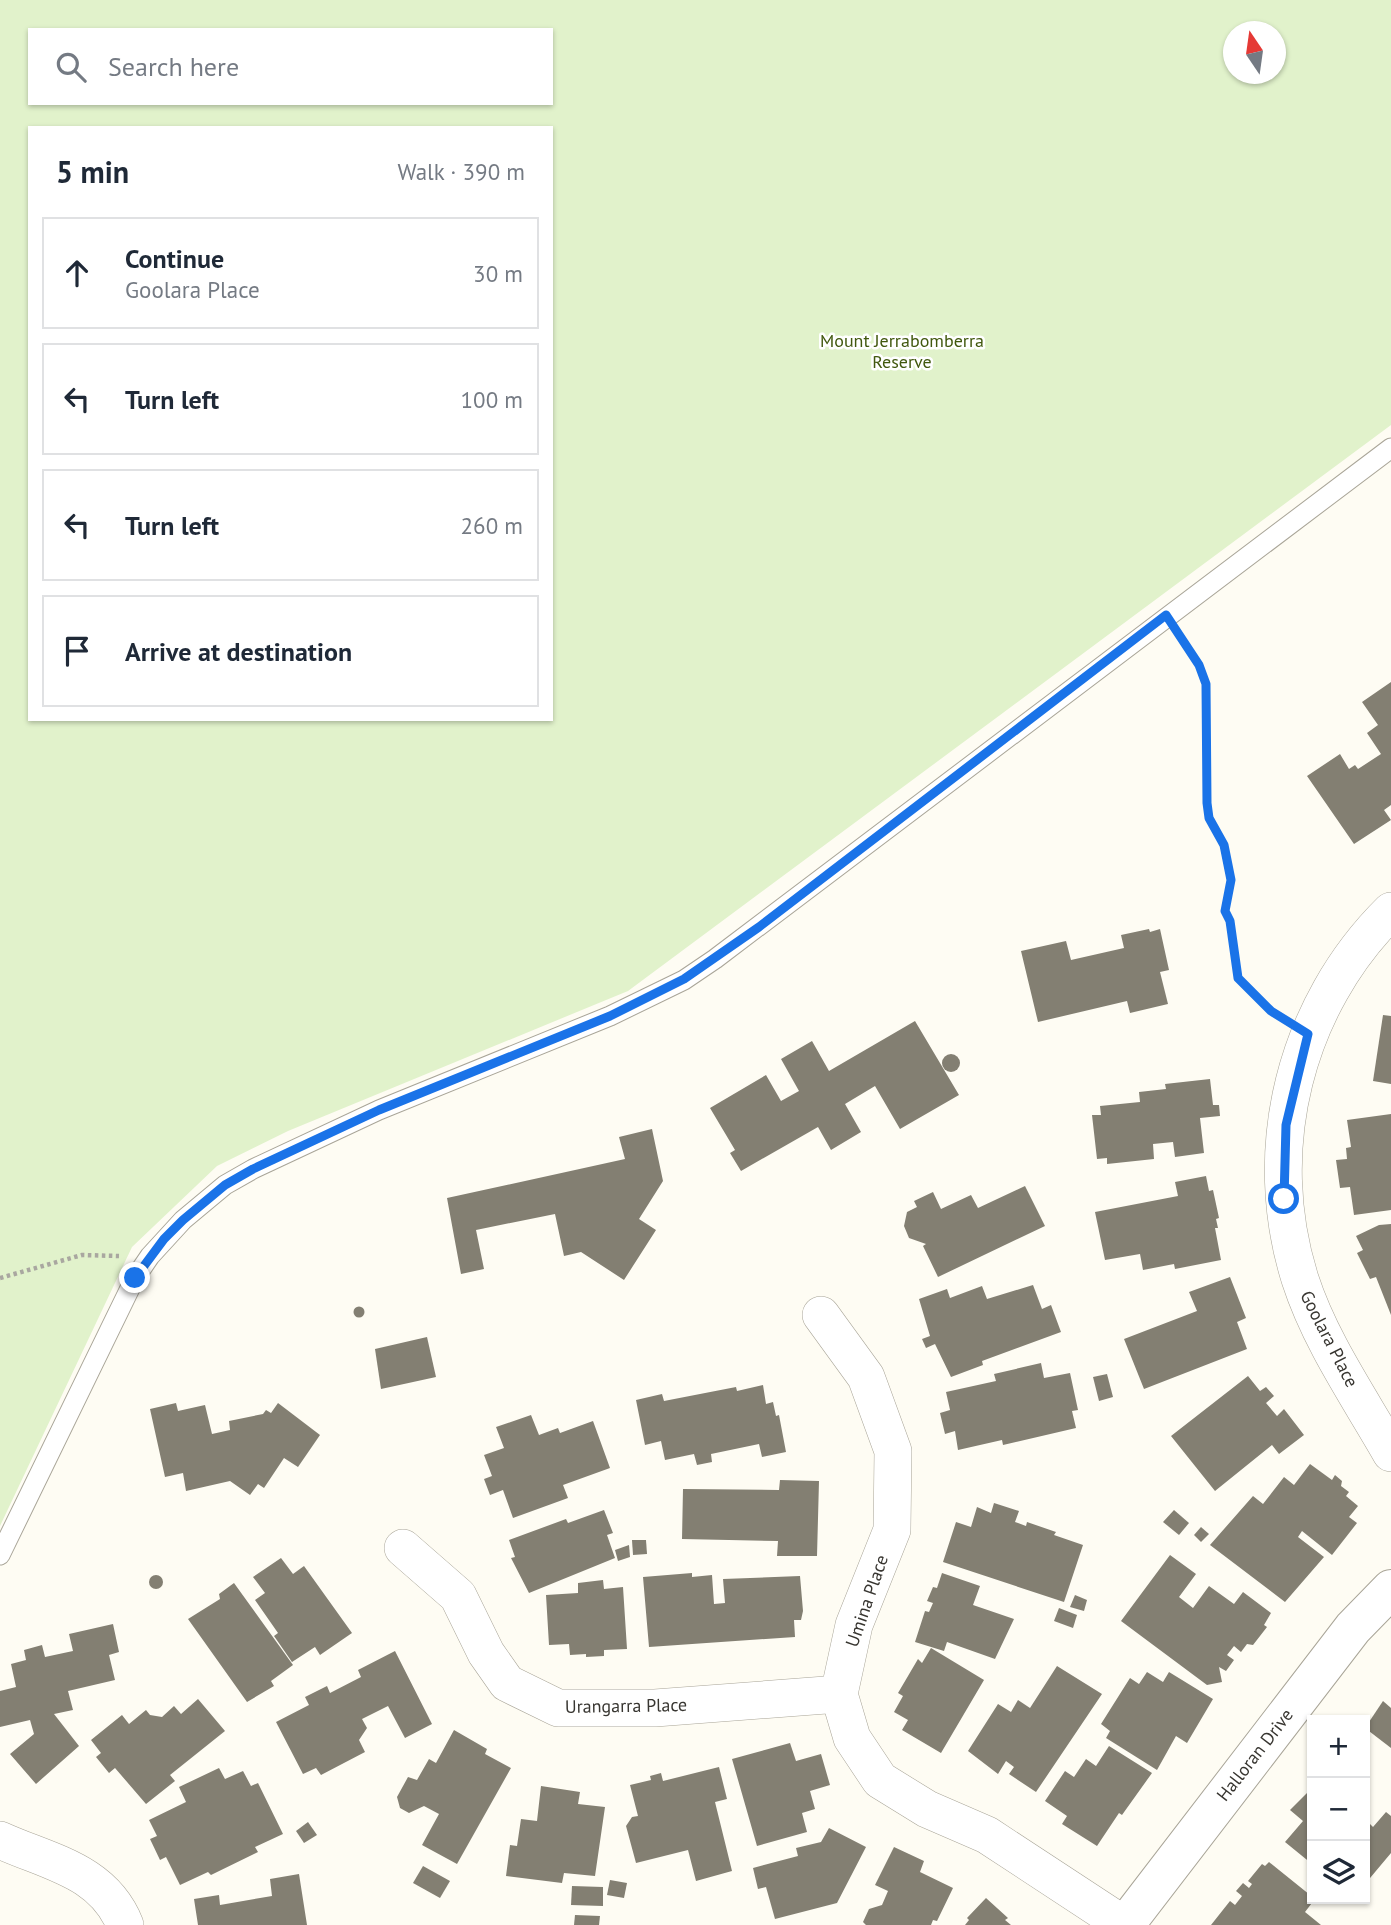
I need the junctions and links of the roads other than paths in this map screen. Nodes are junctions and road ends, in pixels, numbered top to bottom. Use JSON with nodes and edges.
{"nodes":[{"id":1,"x":1391,"y":448,"type":"edge"},
{"id":2,"x":1391,"y":911,"type":"edge"},
{"id":3,"x":821,"y":1315,"type":"dead end"},
{"id":4,"x":1391,"y":1453,"type":"edge"},
{"id":5,"x":403,"y":1548,"type":"dead end"},
{"id":6,"x":0,"y":1555,"type":"edge"},
{"id":7,"x":1391,"y":1589,"type":"edge"},
{"id":8,"x":839,"y":1694,"type":"junction"},
{"id":9,"x":0,"y":1840,"type":"edge"},
{"id":10,"x":125,"y":1925,"type":"edge"},
{"id":11,"x":1124,"y":1925,"type":"edge"}],
"edges":[{"from":1,"to":6,"type":"lane"},
{"from":2,"to":4,"type":"street","name":"Goolara Place"},
{"from":3,"to":8,"type":"street","name":"Umina Place"},
{"from":5,"to":8,"type":"street","name":"Urangarra Place"},
{"from":7,"to":11,"type":"street","name":"Halloran Drive"},
{"from":8,"to":11,"type":"street","name":"Umina Place"},
{"from":9,"to":10,"type":"street"}]}
